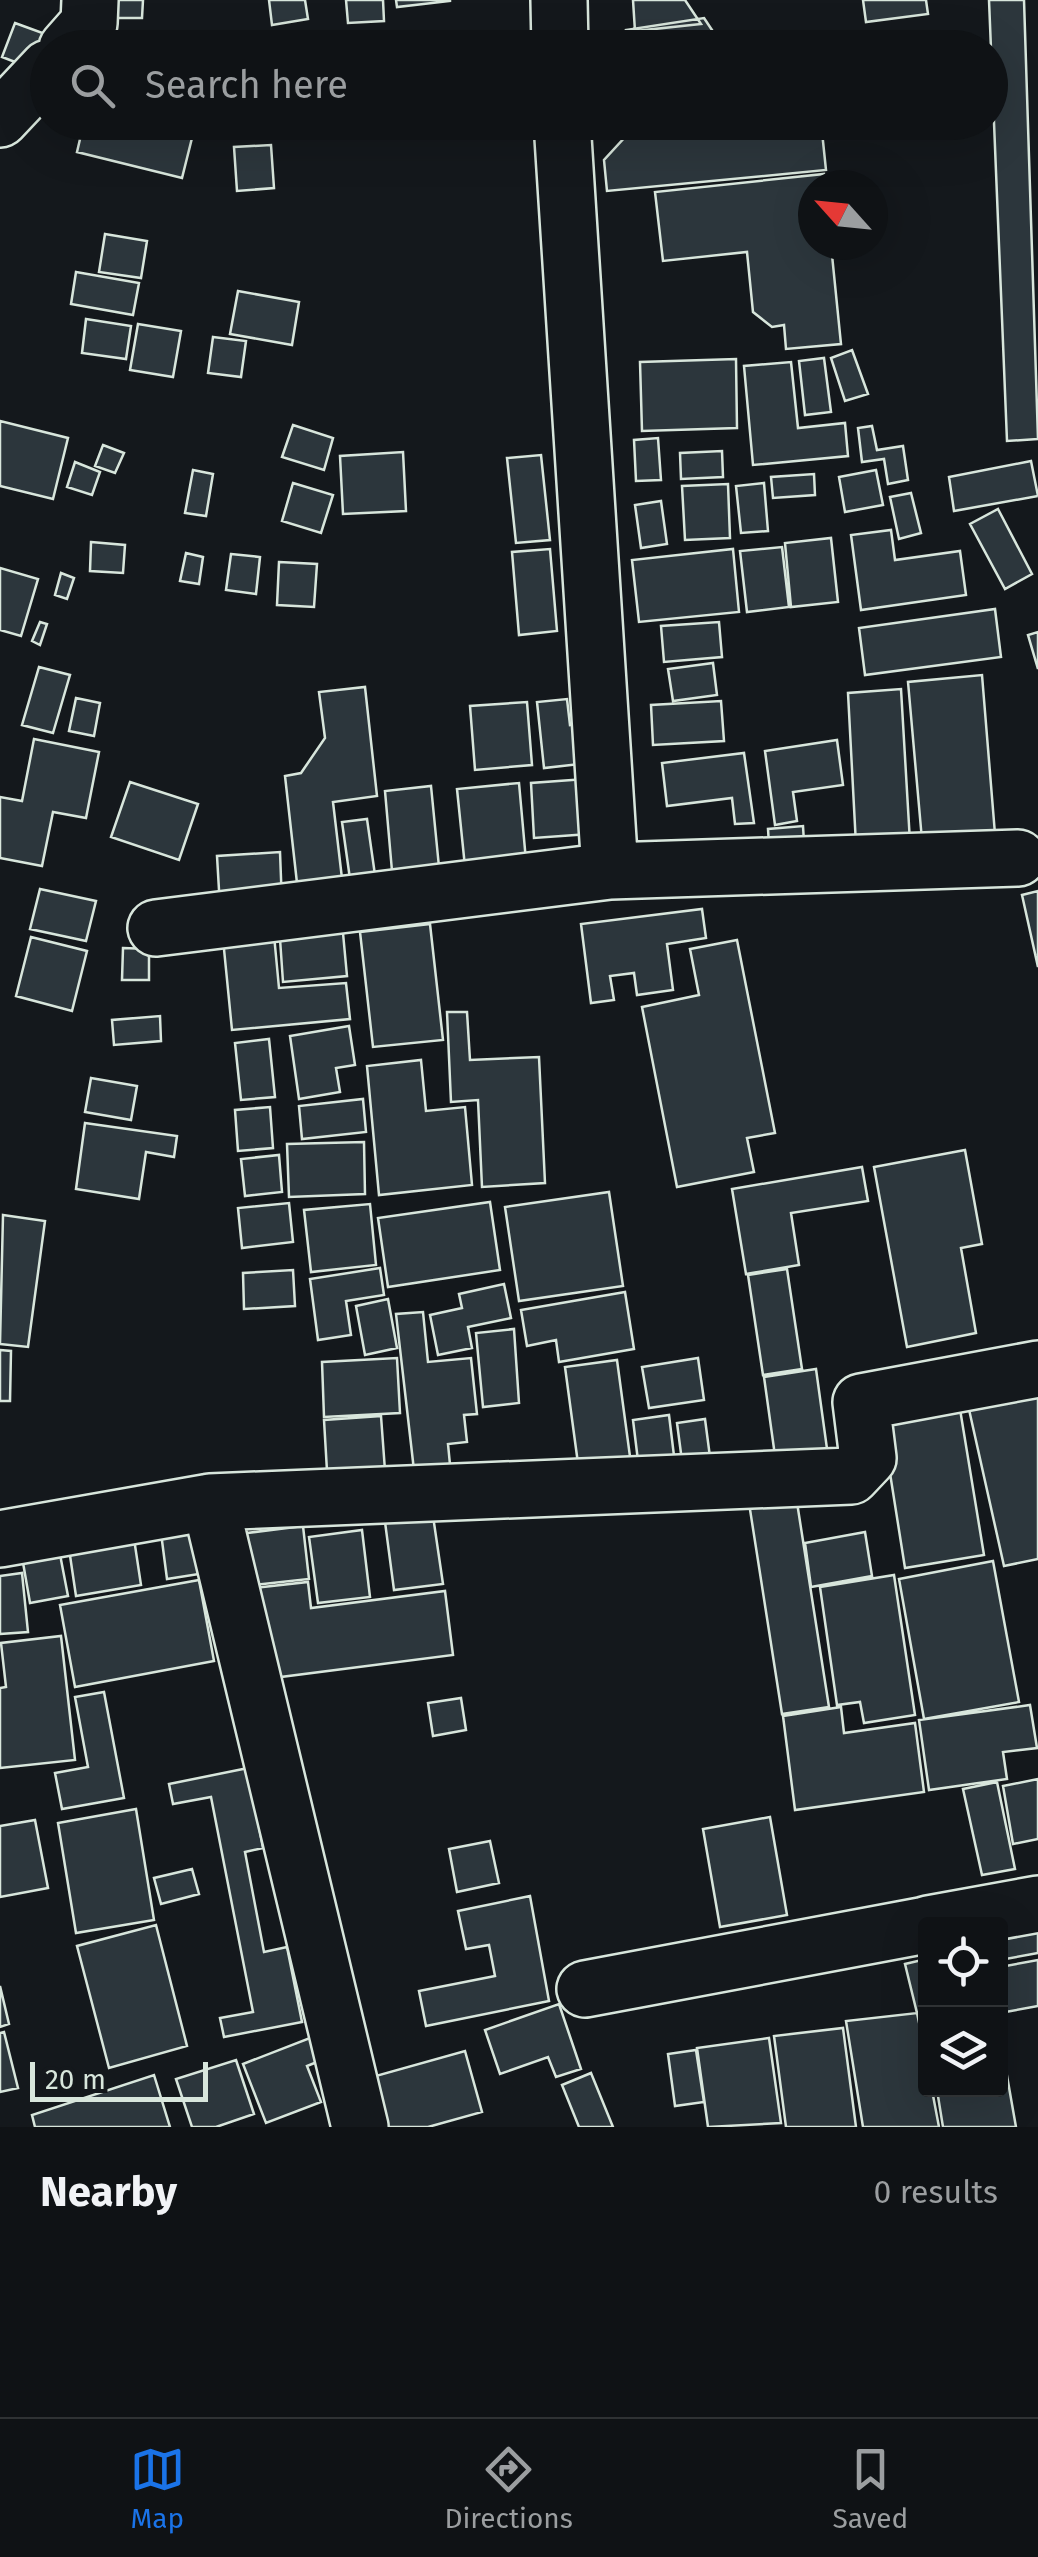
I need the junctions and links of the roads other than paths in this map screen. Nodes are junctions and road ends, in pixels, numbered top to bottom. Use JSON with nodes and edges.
{"nodes":[{"id":1,"x":90,"y":0,"type":"edge"},
{"id":2,"x":559,"y":0,"type":"edge"},
{"id":3,"x":83,"y":30,"type":"edge"},
{"id":4,"x":560,"y":30,"type":"edge"},
{"id":5,"x":30,"y":88,"type":"edge"},
{"id":6,"x":0,"y":120,"type":"edge"},
{"id":7,"x":563,"y":140,"type":"edge"},
{"id":8,"x":1018,"y":858,"type":"dead end"},
{"id":9,"x":610,"y":871,"type":"junction"},
{"id":10,"x":156,"y":928,"type":"dead end"},
{"id":11,"x":1038,"y":1369,"type":"edge"},
{"id":12,"x":210,"y":1502,"type":"junction"},
{"id":13,"x":0,"y":1539,"type":"edge"},
{"id":14,"x":1038,"y":1904,"type":"edge"},
{"id":15,"x":969,"y":1917,"type":"edge"},
{"id":16,"x":918,"y":1927,"type":"edge"},
{"id":17,"x":585,"y":1989,"type":"dead end"},
{"id":18,"x":360,"y":2127,"type":"edge"}],
"edges":[{"from":1,"to":3,"type":"street"},
{"from":2,"to":4,"type":"street"},
{"from":5,"to":6,"type":"street"},
{"from":7,"to":9,"type":"street"},
{"from":8,"to":9,"type":"street"},
{"from":9,"to":10,"type":"street"},
{"from":11,"to":12,"type":"street"},
{"from":12,"to":13,"type":"street"},
{"from":12,"to":18,"type":"street"},
{"from":14,"to":15,"type":"street"},
{"from":16,"to":17,"type":"street"}]}
